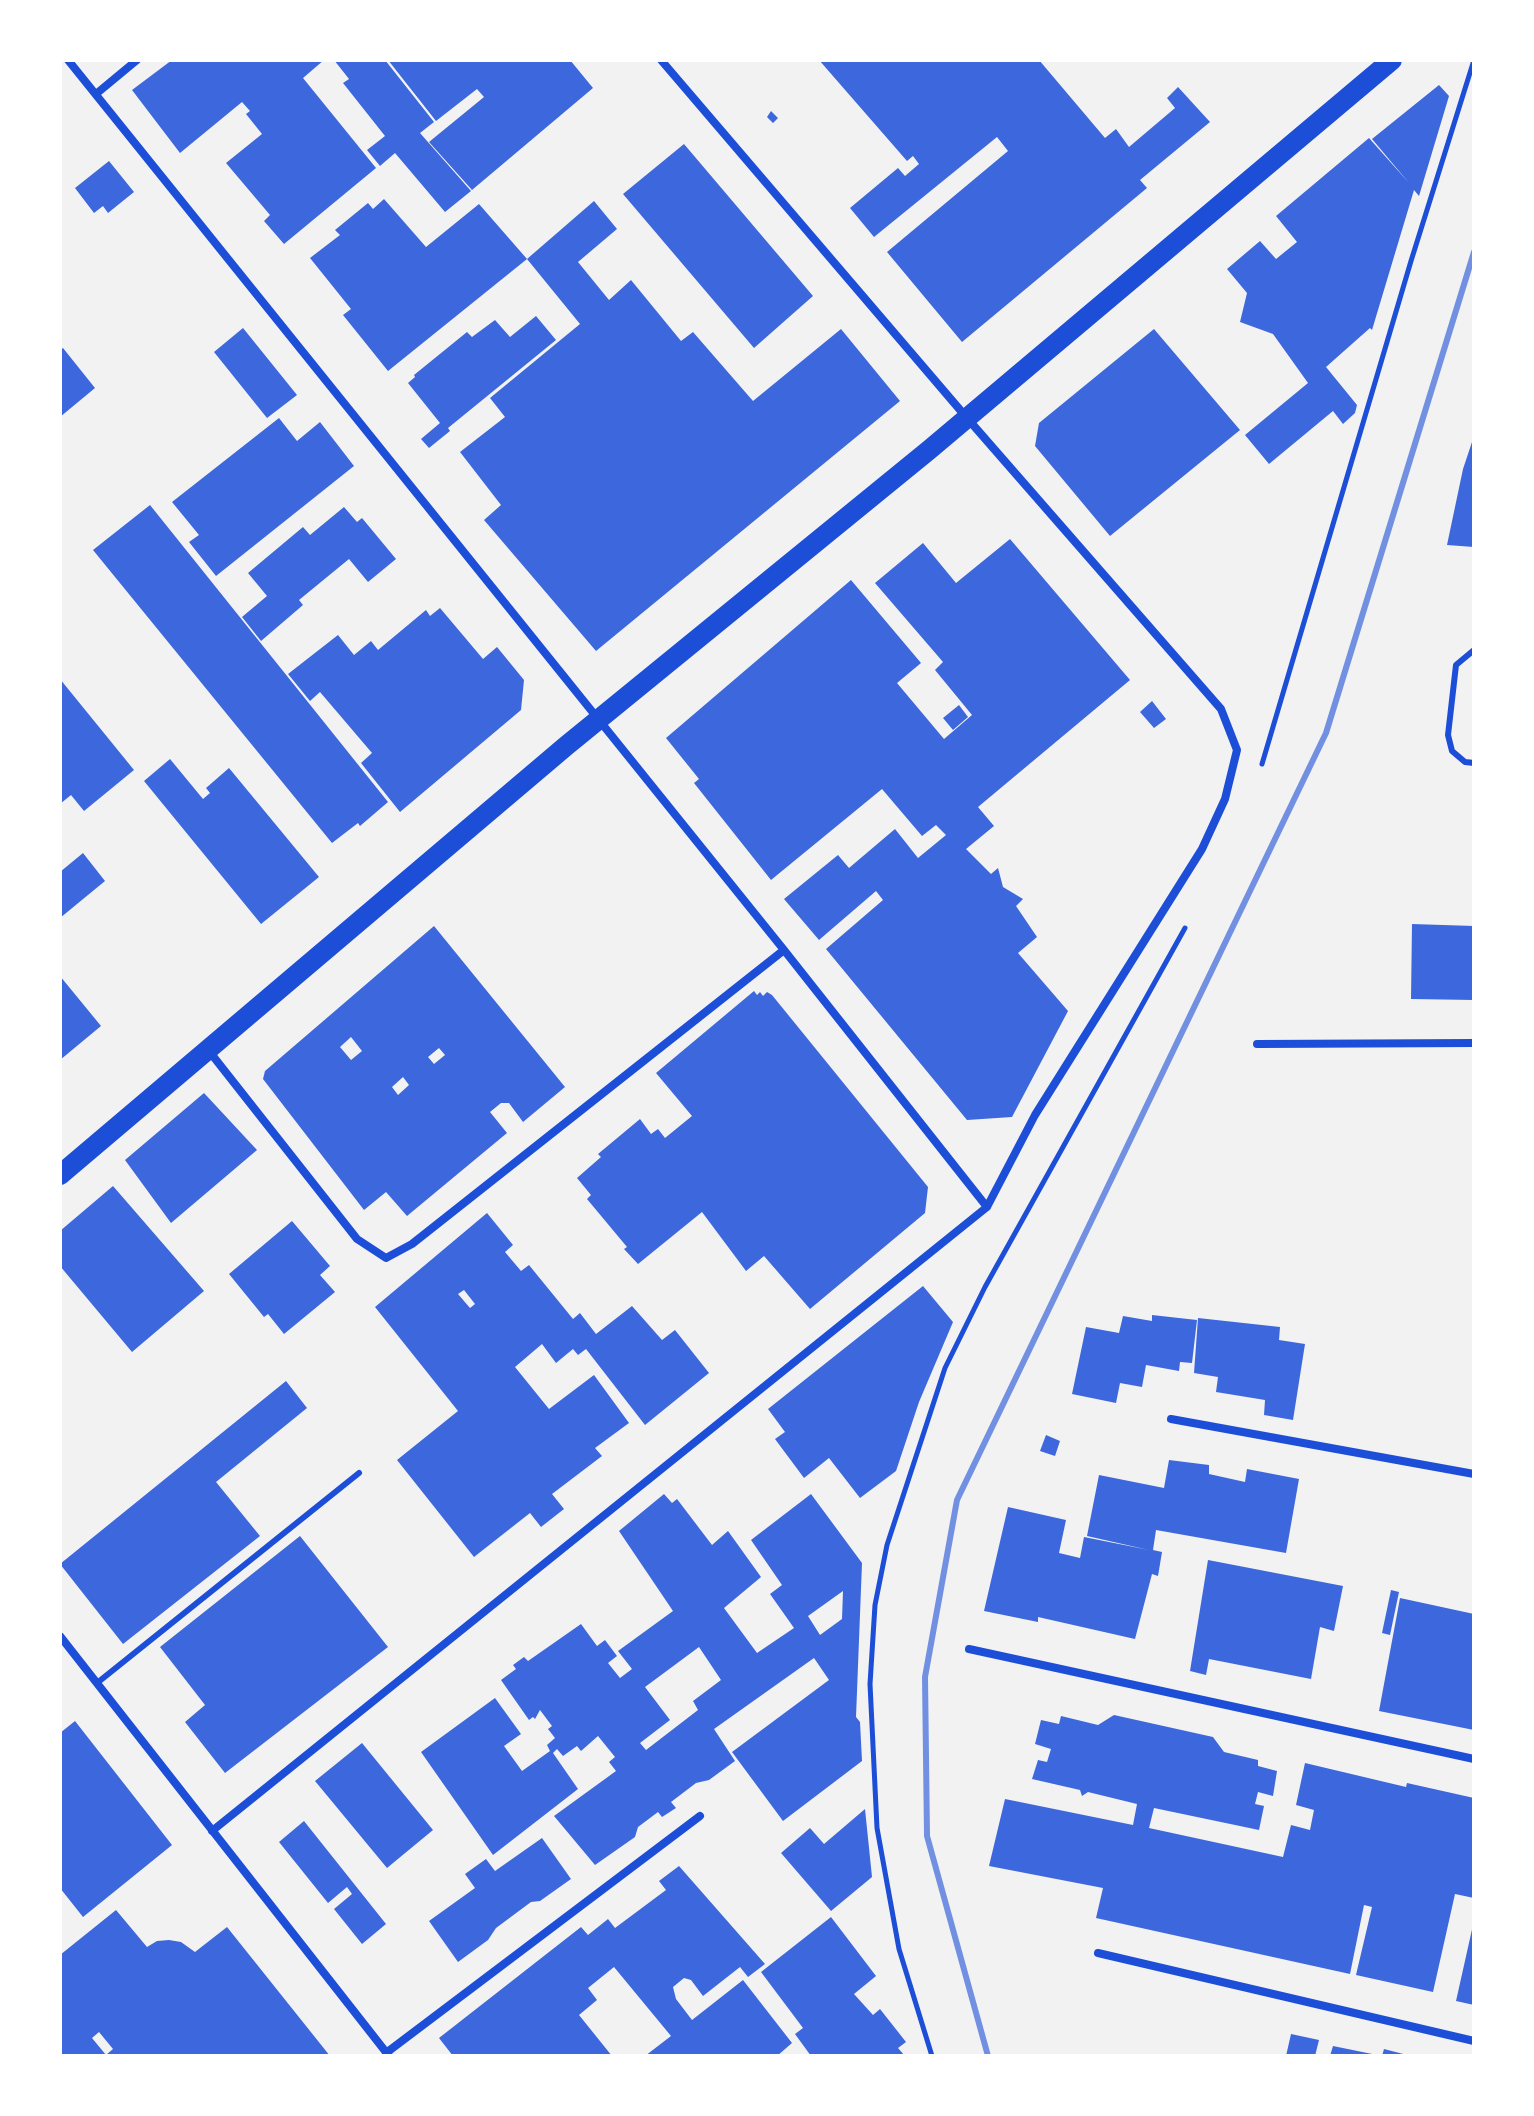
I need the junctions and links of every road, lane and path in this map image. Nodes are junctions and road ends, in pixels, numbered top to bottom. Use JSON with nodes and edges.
{"nodes":[{"id":1,"x":68,"y":60,"type":"edge"},
{"id":2,"x":137,"y":60,"type":"edge"},
{"id":3,"x":661,"y":60,"type":"edge"},
{"id":4,"x":1392,"y":60,"type":"edge"},
{"id":5,"x":1474,"y":60,"type":"edge"},
{"id":6,"x":96,"y":94,"type":"junction"},
{"id":7,"x":967,"y":418,"type":"junction"},
{"id":8,"x":1474,"y":650,"type":"edge"},
{"id":9,"x":598,"y":720,"type":"junction"},
{"id":10,"x":1474,"y":763,"type":"edge"},
{"id":11,"x":1260,"y":768,"type":"dead end"},
{"id":12,"x":1187,"y":924,"type":"dead end"},
{"id":13,"x":784,"y":950,"type":"junction"},
{"id":14,"x":1474,"y":1043,"type":"edge"},
{"id":15,"x":1257,"y":1044,"type":"dead end"},
{"id":16,"x":208,"y":1050,"type":"junction"},
{"id":17,"x":60,"y":1175,"type":"edge"},
{"id":18,"x":987,"y":1207,"type":"junction"},
{"id":19,"x":1171,"y":1419,"type":"dead end"},
{"id":20,"x":359,"y":1473,"type":"dead end"},
{"id":21,"x":1474,"y":1474,"type":"edge"},
{"id":22,"x":60,"y":1636,"type":"edge"},
{"id":23,"x":969,"y":1649,"type":"dead end"},
{"id":24,"x":97,"y":1683,"type":"junction"},
{"id":25,"x":1474,"y":1759,"type":"edge"},
{"id":26,"x":700,"y":1816,"type":"dead end"},
{"id":27,"x":212,"y":1831,"type":"junction"},
{"id":28,"x":1098,"y":1953,"type":"dead end"},
{"id":29,"x":1474,"y":2041,"type":"edge"},
{"id":30,"x":387,"y":2054,"type":"edge"},
{"id":31,"x":932,"y":2056,"type":"edge"}],
"edges":[{"from":1,"to":6,"type":"street"},
{"from":2,"to":6,"type":"street"},
{"from":3,"to":7,"type":"street"},
{"from":4,"to":7,"type":"main road"},
{"from":5,"to":11,"type":"path"},
{"from":6,"to":9,"type":"street"},
{"from":7,"to":9,"type":"main road"},
{"from":7,"to":18,"type":"street"},
{"from":8,"to":10,"type":"lane"},
{"from":9,"to":13,"type":"street"},
{"from":9,"to":16,"type":"main road"},
{"from":12,"to":31,"type":"path"},
{"from":13,"to":16,"type":"street"},
{"from":13,"to":18,"type":"street"},
{"from":14,"to":15,"type":"street"},
{"from":16,"to":17,"type":"main road"},
{"from":18,"to":27,"type":"street"},
{"from":19,"to":21,"type":"street"},
{"from":20,"to":24,"type":"lane"},
{"from":22,"to":24,"type":"street"},
{"from":23,"to":25,"type":"street"},
{"from":24,"to":27,"type":"street"},
{"from":26,"to":30,"type":"street"},
{"from":27,"to":30,"type":"street"},
{"from":28,"to":29,"type":"street"}]}
